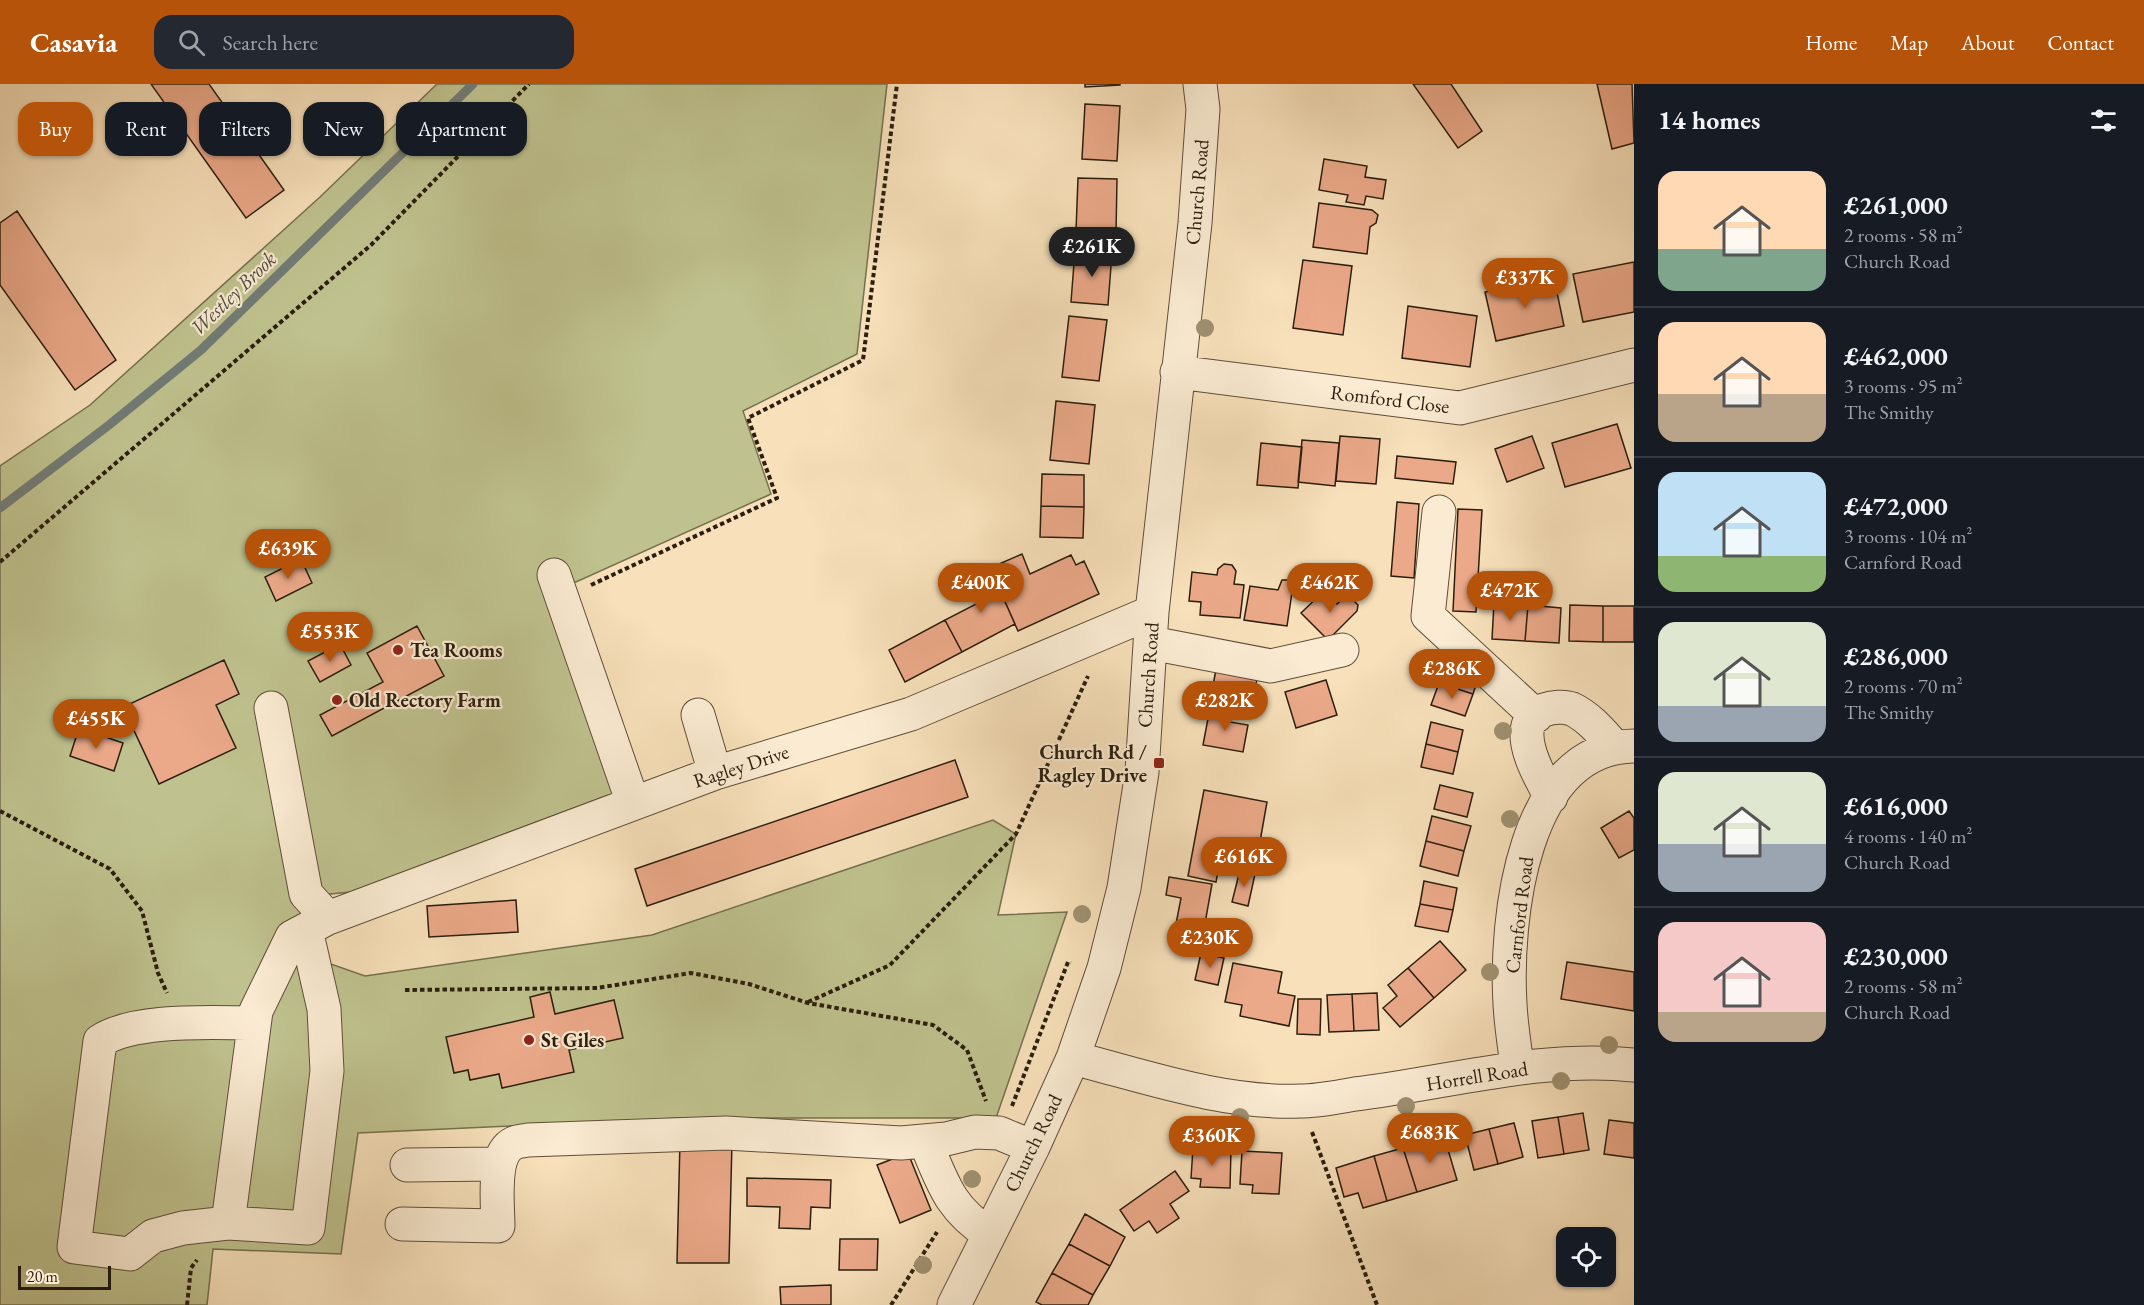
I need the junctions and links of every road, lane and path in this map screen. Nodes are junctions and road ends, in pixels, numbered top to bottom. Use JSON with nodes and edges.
{"nodes":[{"id":1,"x":529,"y":84,"type":"edge"},
{"id":2,"x":897,"y":84,"type":"edge"},
{"id":3,"x":1208,"y":92,"type":"edge"},
{"id":4,"x":1634,"y":365,"type":"edge"},
{"id":5,"x":1177,"y":372,"type":"junction"},
{"id":6,"x":1439,"y":512,"type":"dead end"},
{"id":7,"x":0,"y":562,"type":"edge"},
{"id":8,"x":559,"y":586,"type":"joint"},
{"id":9,"x":1151,"y":628,"type":"junction"},
{"id":10,"x":1108,"y":631,"type":"junction"},
{"id":11,"x":1342,"y":650,"type":"dead end"},
{"id":12,"x":271,"y":708,"type":"dead end"},
{"id":13,"x":698,"y":715,"type":"dead end"},
{"id":14,"x":1536,"y":716,"type":"junction"},
{"id":15,"x":1624,"y":746,"type":"edge"},
{"id":16,"x":715,"y":773,"type":"junction"},
{"id":17,"x":1551,"y":796,"type":"junction"},
{"id":18,"x":633,"y":803,"type":"junction"},
{"id":19,"x":0,"y":811,"type":"edge"},
{"id":20,"x":317,"y":924,"type":"junction"},
{"id":21,"x":1104,"y":968,"type":"junction"},
{"id":22,"x":405,"y":990,"type":"dead end"},
{"id":23,"x":170,"y":998,"type":"dead end"},
{"id":24,"x":808,"y":1003,"type":"junction"},
{"id":25,"x":254,"y":1023,"type":"junction"},
{"id":26,"x":1073,"y":1058,"type":"junction"},
{"id":27,"x":1634,"y":1065,"type":"edge"},
{"id":28,"x":1517,"y":1068,"type":"junction"},
{"id":29,"x":1301,"y":1101,"type":"junction"},
{"id":30,"x":987,"y":1103,"type":"dead end"},
{"id":31,"x":1011,"y":1110,"type":"dead end"},
{"id":32,"x":925,"y":1141,"type":"junction"},
{"id":33,"x":1033,"y":1147,"type":"junction"},
{"id":34,"x":498,"y":1164,"type":"junction"},
{"id":35,"x":408,"y":1165,"type":"dead end"},
{"id":36,"x":222,"y":1224,"type":"junction"},
{"id":37,"x":402,"y":1224,"type":"dead end"},
{"id":38,"x":988,"y":1234,"type":"junction"},
{"id":39,"x":187,"y":1305,"type":"edge"},
{"id":40,"x":954,"y":1305,"type":"edge"},
{"id":41,"x":1377,"y":1305,"type":"edge"}],
"edges":[{"from":1,"to":7,"type":"path"},
{"from":2,"to":8,"type":"path"},
{"from":3,"to":5,"type":"street","name":"Church Road"},
{"from":4,"to":5,"type":"street","name":"Romford Close"},
{"from":5,"to":9,"type":"street","name":"Church Road"},
{"from":6,"to":14,"type":"street"},
{"from":8,"to":18,"type":"street"},
{"from":9,"to":10,"type":"street","name":"Ragley Drive"},
{"from":9,"to":11,"type":"street"},
{"from":9,"to":21,"type":"street","name":"Church Road"},
{"from":10,"to":16,"type":"street","name":"Ragley Drive"},
{"from":10,"to":24,"type":"path"},
{"from":12,"to":20,"type":"street"},
{"from":13,"to":16,"type":"street"},
{"from":14,"to":15,"type":"street"},
{"from":14,"to":17,"type":"street"},
{"from":15,"to":17,"type":"street","name":"Carnford Road"},
{"from":16,"to":18,"type":"street","name":"Ragley Drive"},
{"from":17,"to":28,"type":"street","name":"Carnford Road"},
{"from":18,"to":20,"type":"street","name":"Ragley Drive"},
{"from":19,"to":23,"type":"path"},
{"from":20,"to":25,"type":"street"},
{"from":20,"to":36,"type":"street"},
{"from":21,"to":26,"type":"street","name":"Church Road"},
{"from":21,"to":31,"type":"path"},
{"from":22,"to":24,"type":"path"},
{"from":24,"to":30,"type":"path"},
{"from":25,"to":36,"type":"street"},
{"from":25,"to":36,"type":"street"},
{"from":26,"to":29,"type":"street","name":"Horrell Road"},
{"from":26,"to":33,"type":"street","name":"Church Road"},
{"from":27,"to":28,"type":"street","name":"Horrell Road"},
{"from":28,"to":29,"type":"street","name":"Horrell Road"},
{"from":29,"to":41,"type":"path"},
{"from":32,"to":33,"type":"street"},
{"from":32,"to":34,"type":"street"},
{"from":32,"to":38,"type":"street"},
{"from":33,"to":38,"type":"street","name":"Church Road"},
{"from":34,"to":35,"type":"street"},
{"from":34,"to":37,"type":"street"},
{"from":36,"to":39,"type":"path"},
{"from":38,"to":40,"type":"street","name":"Church Road"}]}
